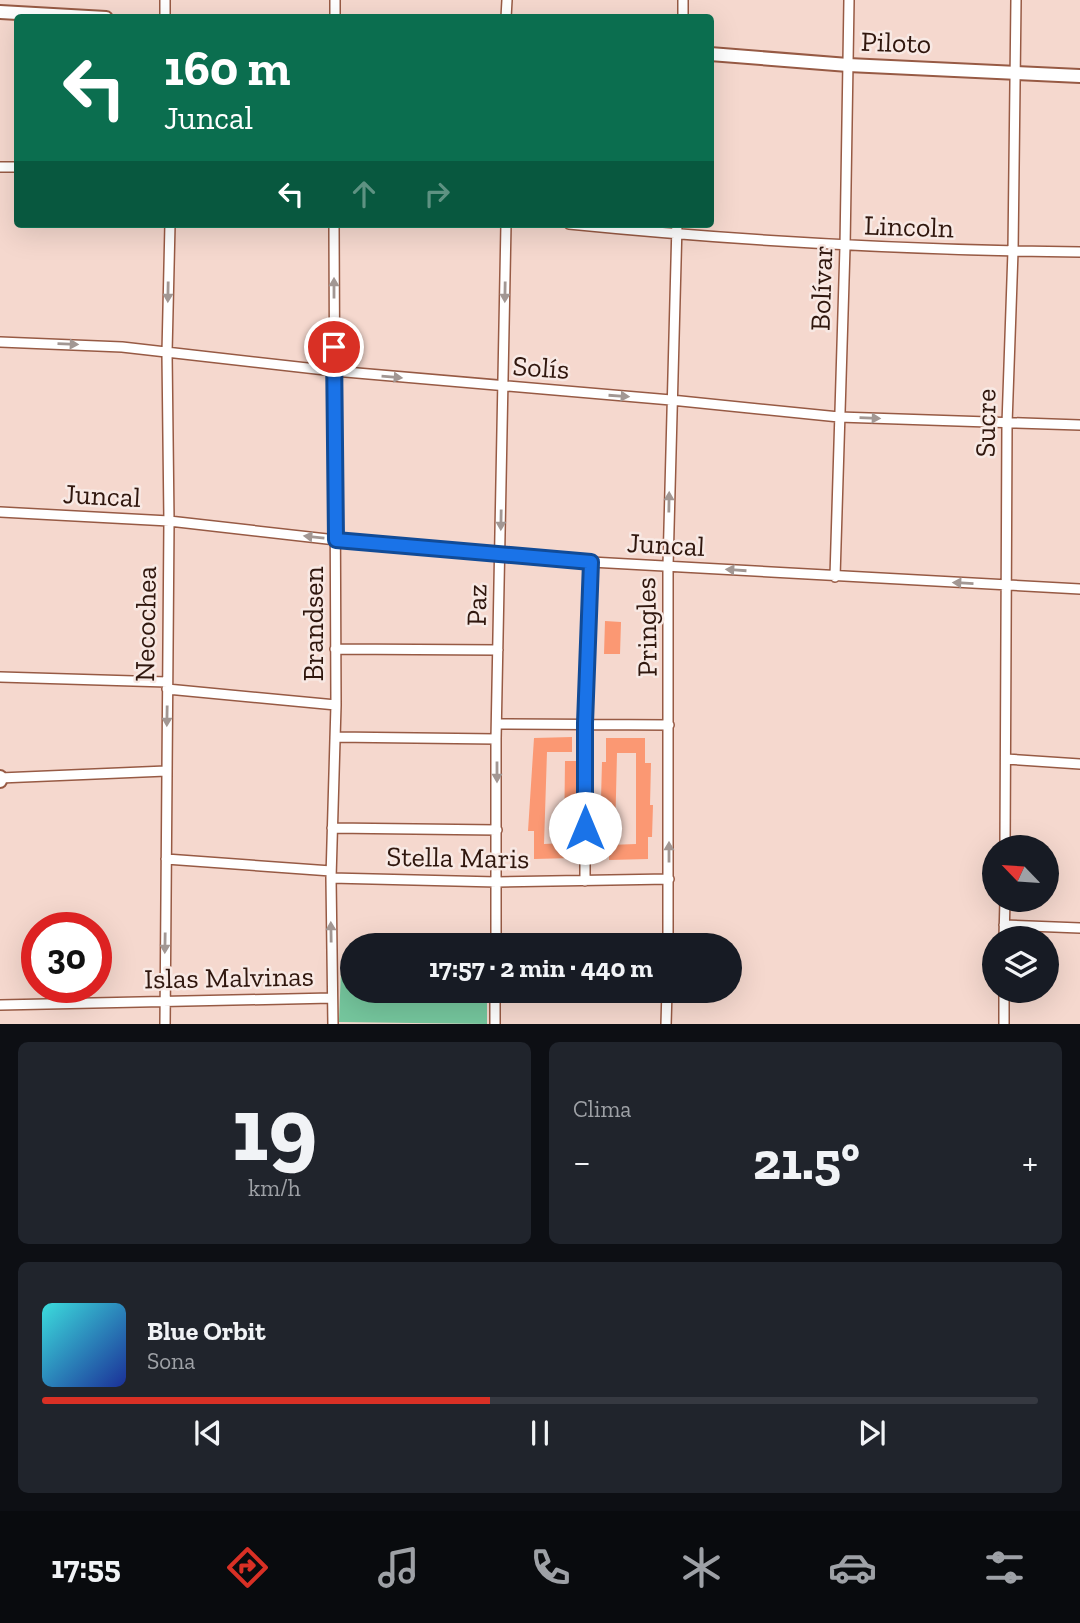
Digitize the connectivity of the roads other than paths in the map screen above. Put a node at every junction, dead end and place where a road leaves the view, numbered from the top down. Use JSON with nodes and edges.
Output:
{"nodes":[{"id":1,"x":849,"y":0,"type":"edge"},
{"id":2,"x":1016,"y":0,"type":"edge"},
{"id":3,"x":0,"y":12,"type":"edge"},
{"id":4,"x":35,"y":14,"type":"edge"},
{"id":5,"x":714,"y":54,"type":"edge"},
{"id":6,"x":848,"y":65,"type":"junction"},
{"id":7,"x":1014,"y":72,"type":"junction"},
{"id":8,"x":1080,"y":76,"type":"edge"},
{"id":9,"x":170,"y":228,"type":"edge"},
{"id":10,"x":334,"y":228,"type":"edge"},
{"id":11,"x":506,"y":228,"type":"edge"},
{"id":12,"x":608,"y":228,"type":"edge"},
{"id":13,"x":677,"y":228,"type":"edge"},
{"id":14,"x":677,"y":235,"type":"junction"},
{"id":15,"x":845,"y":247,"type":"junction"},
{"id":16,"x":1013,"y":251,"type":"junction"},
{"id":17,"x":1080,"y":252,"type":"edge"},
{"id":18,"x":0,"y":342,"type":"edge"},
{"id":19,"x":167,"y":353,"type":"junction"},
{"id":20,"x":334,"y":371,"type":"junction"},
{"id":21,"x":504,"y":387,"type":"junction"},
{"id":22,"x":671,"y":400,"type":"junction"},
{"id":23,"x":839,"y":417,"type":"junction"},
{"id":24,"x":1007,"y":424,"type":"junction"},
{"id":25,"x":1080,"y":425,"type":"edge"},
{"id":26,"x":0,"y":512,"type":"edge"},
{"id":27,"x":169,"y":521,"type":"junction"},
{"id":28,"x":336,"y":540,"type":"junction"},
{"id":29,"x":500,"y":556,"type":"junction"},
{"id":30,"x":591,"y":562,"type":"junction"},
{"id":31,"x":668,"y":566,"type":"junction"},
{"id":32,"x":835,"y":577,"type":"junction"},
{"id":33,"x":1006,"y":585,"type":"junction"},
{"id":34,"x":1080,"y":589,"type":"edge"},
{"id":35,"x":335,"y":649,"type":"junction"},
{"id":36,"x":498,"y":650,"type":"junction"},
{"id":37,"x":0,"y":677,"type":"edge"},
{"id":38,"x":167,"y":685,"type":"junction"},
{"id":39,"x":336,"y":705,"type":"junction"},
{"id":40,"x":585,"y":723,"type":"junction"},
{"id":41,"x":498,"y":724,"type":"junction"},
{"id":42,"x":669,"y":725,"type":"junction"},
{"id":43,"x":335,"y":737,"type":"junction"},
{"id":44,"x":496,"y":739,"type":"junction"},
{"id":45,"x":1006,"y":759,"type":"junction"},
{"id":46,"x":1080,"y":764,"type":"edge"},
{"id":47,"x":166,"y":771,"type":"junction"},
{"id":48,"x":0,"y":778,"type":"edge"},
{"id":49,"x":332,"y":828,"type":"junction"},
{"id":50,"x":497,"y":830,"type":"junction"},
{"id":51,"x":1005,"y":835,"type":"edge"},
{"id":52,"x":166,"y":859,"type":"junction"},
{"id":53,"x":331,"y":874,"type":"junction"},
{"id":54,"x":669,"y":879,"type":"junction"},
{"id":55,"x":585,"y":881,"type":"junction"},
{"id":56,"x":497,"y":882,"type":"junction"},
{"id":57,"x":1005,"y":912,"type":"edge"},
{"id":58,"x":1004,"y":925,"type":"joint"},
{"id":59,"x":1080,"y":928,"type":"edge"},
{"id":60,"x":496,"y":933,"type":"edge"},
{"id":61,"x":668,"y":933,"type":"edge"},
{"id":62,"x":332,"y":998,"type":"junction"},
{"id":63,"x":165,"y":1000,"type":"junction"},
{"id":64,"x":495,"y":1003,"type":"edge"},
{"id":65,"x":667,"y":1003,"type":"edge"},
{"id":66,"x":1004,"y":1003,"type":"edge"},
{"id":67,"x":0,"y":1005,"type":"edge"},
{"id":68,"x":165,"y":1024,"type":"edge"},
{"id":69,"x":333,"y":1024,"type":"edge"},
{"id":70,"x":495,"y":1024,"type":"edge"},
{"id":71,"x":666,"y":1024,"type":"edge"},
{"id":72,"x":1004,"y":1024,"type":"edge"}],
"edges":[{"from":1,"to":6,"type":"street","name":"Bolívar"},
{"from":2,"to":7,"type":"street","name":"Sucre"},
{"from":3,"to":4,"type":"main road"},
{"from":5,"to":6,"type":"main road","name":"Piloto"},
{"from":6,"to":7,"type":"main road","name":"Piloto"},
{"from":6,"to":15,"type":"street","name":"Bolívar"},
{"from":7,"to":8,"type":"main road","name":"Piloto"},
{"from":7,"to":16,"type":"street","name":"Sucre"},
{"from":9,"to":19,"type":"street","name":"Necochea","one_way":true},
{"from":20,"to":10,"type":"street","name":"Brandsen","one_way":true},
{"from":11,"to":21,"type":"street","name":"Paz","one_way":true},
{"from":12,"to":14,"type":"street","name":"Lincoln"},
{"from":13,"to":14,"type":"street","name":"Pringles"},
{"from":14,"to":15,"type":"street","name":"Lincoln"},
{"from":14,"to":22,"type":"street","name":"Pringles"},
{"from":15,"to":16,"type":"street","name":"Lincoln"},
{"from":15,"to":23,"type":"street","name":"Bolívar"},
{"from":16,"to":17,"type":"street","name":"Lincoln"},
{"from":16,"to":24,"type":"street","name":"Sucre"},
{"from":18,"to":19,"type":"street","name":"Solís","one_way":true},
{"from":19,"to":20,"type":"street","name":"Solís"},
{"from":19,"to":27,"type":"street","name":"Necochea"},
{"from":20,"to":21,"type":"street","name":"Solís","one_way":true},
{"from":20,"to":28,"type":"street","name":"Brandsen"},
{"from":21,"to":22,"type":"street","name":"Solís","one_way":true},
{"from":21,"to":29,"type":"street","name":"Paz","one_way":true},
{"from":22,"to":23,"type":"street","name":"Solís"},
{"from":31,"to":22,"type":"street","name":"Pringles","one_way":true},
{"from":23,"to":24,"type":"street","name":"Solís","one_way":true},
{"from":23,"to":32,"type":"street","name":"Bolívar"},
{"from":24,"to":25,"type":"street","name":"Solís"},
{"from":24,"to":33,"type":"street","name":"Sucre"},
{"from":26,"to":27,"type":"street","name":"Juncal"},
{"from":28,"to":27,"type":"street","name":"Juncal","one_way":true},
{"from":27,"to":38,"type":"street","name":"Necochea"},
{"from":28,"to":29,"type":"street","name":"Juncal"},
{"from":28,"to":35,"type":"street","name":"Brandsen"},
{"from":29,"to":30,"type":"street","name":"Juncal"},
{"from":29,"to":36,"type":"street","name":"Paz"},
{"from":30,"to":31,"type":"street","name":"Juncal"},
{"from":30,"to":40,"type":"street"},
{"from":32,"to":31,"type":"street","name":"Juncal","one_way":true},
{"from":31,"to":42,"type":"street","name":"Pringles"},
{"from":33,"to":32,"type":"street","name":"Juncal","one_way":true},
{"from":33,"to":34,"type":"street","name":"Juncal"},
{"from":33,"to":45,"type":"street","name":"Sucre"},
{"from":35,"to":36,"type":"street"},
{"from":35,"to":39,"type":"street","name":"Brandsen"},
{"from":36,"to":41,"type":"street","name":"Paz"},
{"from":37,"to":38,"type":"street"},
{"from":38,"to":39,"type":"street"},
{"from":38,"to":47,"type":"street","name":"Necochea","one_way":true},
{"from":39,"to":43,"type":"street","name":"Brandsen"},
{"from":40,"to":41,"type":"street"},
{"from":40,"to":42,"type":"street"},
{"from":40,"to":55,"type":"street"},
{"from":41,"to":44,"type":"street","name":"Paz"},
{"from":54,"to":42,"type":"street","name":"Pringles","one_way":true},
{"from":43,"to":44,"type":"street"},
{"from":43,"to":49,"type":"street","name":"Brandsen"},
{"from":44,"to":50,"type":"street","name":"Paz","one_way":true},
{"from":45,"to":46,"type":"street"},
{"from":45,"to":51,"type":"street","name":"Sucre"},
{"from":47,"to":48,"type":"street"},
{"from":47,"to":52,"type":"street","name":"Necochea"},
{"from":49,"to":50,"type":"street"},
{"from":49,"to":53,"type":"street","name":"Brandsen"},
{"from":50,"to":56,"type":"street","name":"Paz"},
{"from":52,"to":53,"type":"street","name":"Stella Maris"},
{"from":52,"to":63,"type":"street","name":"Necochea","one_way":true},
{"from":53,"to":56,"type":"street","name":"Stella Maris"},
{"from":62,"to":53,"type":"street","name":"Brandsen","one_way":true},
{"from":54,"to":55,"type":"street","name":"Stella Maris"},
{"from":54,"to":61,"type":"street","name":"Pringles"},
{"from":55,"to":56,"type":"street","name":"Stella Maris"},
{"from":56,"to":60,"type":"street","name":"Paz"},
{"from":57,"to":58,"type":"street"},
{"from":58,"to":59,"type":"street"},
{"from":62,"to":63,"type":"street","name":"Islas Malvinas"},
{"from":62,"to":69,"type":"street","name":"Brandsen"},
{"from":63,"to":67,"type":"street","name":"Islas Malvinas"},
{"from":63,"to":68,"type":"street","name":"Necochea"},
{"from":64,"to":70,"type":"street"},
{"from":65,"to":71,"type":"street"},
{"from":66,"to":72,"type":"street"}]}
